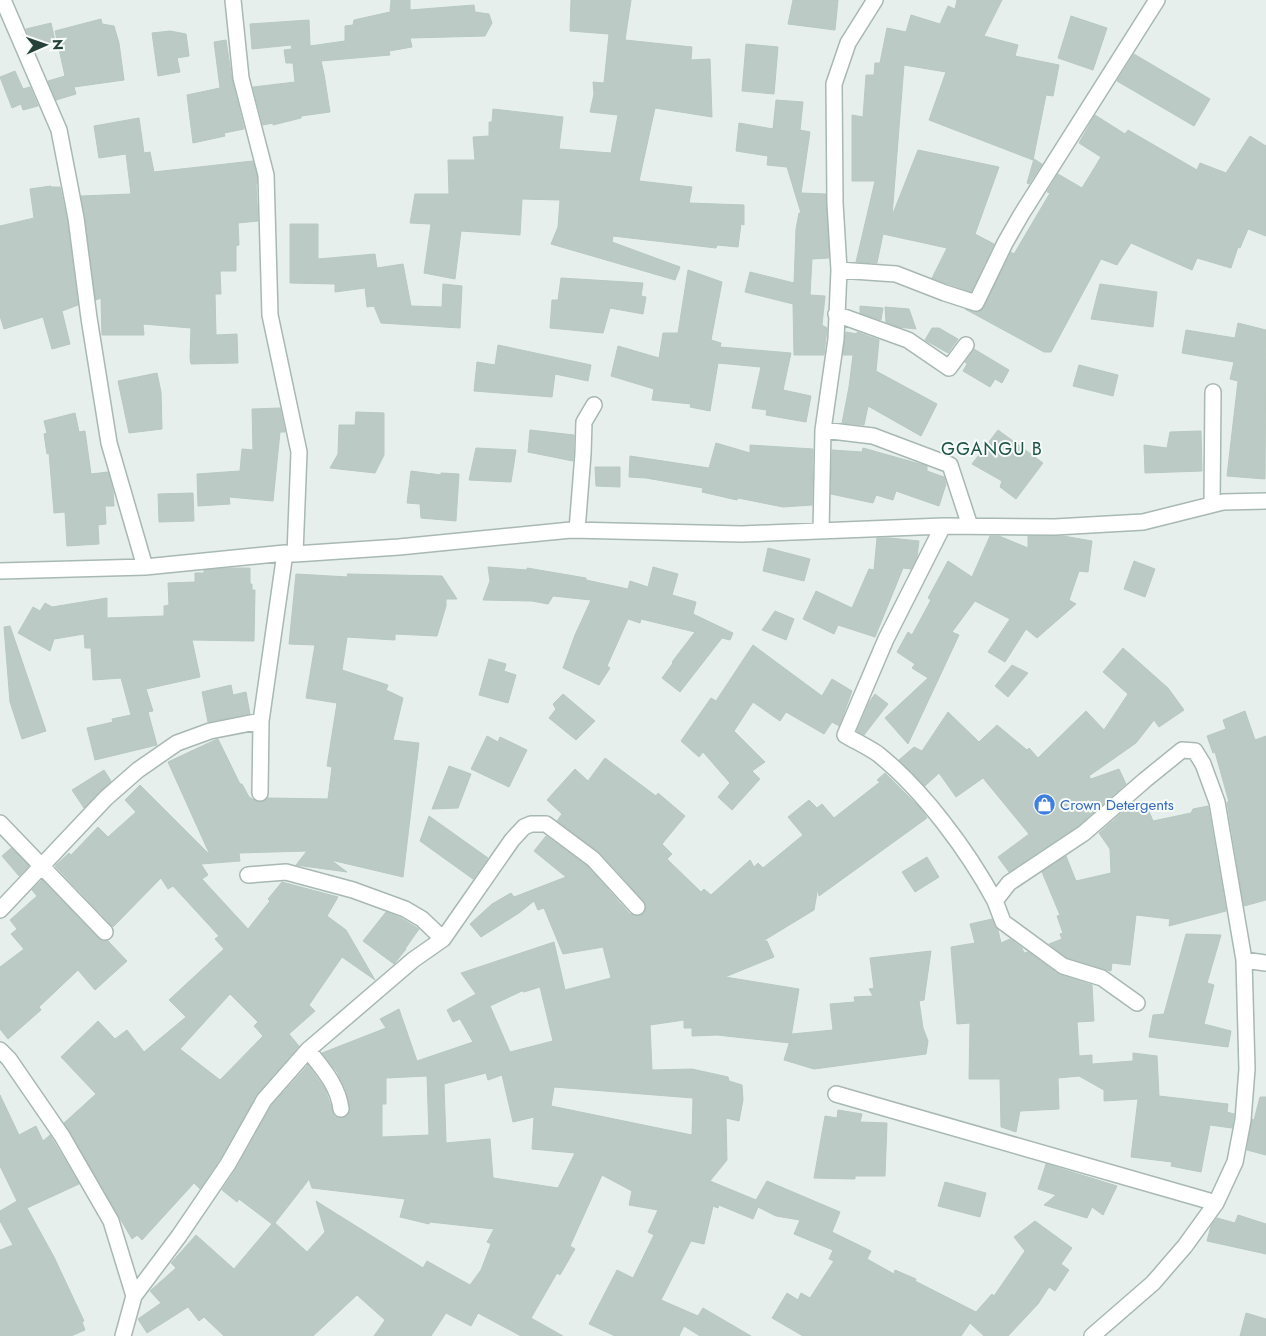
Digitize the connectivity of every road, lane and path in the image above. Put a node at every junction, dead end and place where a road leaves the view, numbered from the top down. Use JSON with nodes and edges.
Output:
{"nodes":[{"id":1,"x":2,"y":0,"type":"edge"},
{"id":2,"x":233,"y":0,"type":"edge"},
{"id":3,"x":875,"y":0,"type":"edge"},
{"id":4,"x":1157,"y":0,"type":"edge"},
{"id":5,"x":839,"y":270,"type":"junction"},
{"id":6,"x":836,"y":314,"type":"junction"},
{"id":7,"x":966,"y":345,"type":"dead end"},
{"id":8,"x":1214,"y":392,"type":"dead end"},
{"id":9,"x":594,"y":405,"type":"dead end"},
{"id":10,"x":823,"y":430,"type":"junction"},
{"id":11,"x":1266,"y":501,"type":"edge"},
{"id":12,"x":1212,"y":504,"type":"junction"},
{"id":13,"x":943,"y":526,"type":"junction"},
{"id":14,"x":970,"y":526,"type":"junction"},
{"id":15,"x":577,"y":530,"type":"junction"},
{"id":16,"x":821,"y":531,"type":"junction"},
{"id":17,"x":290,"y":554,"type":"junction"},
{"id":18,"x":145,"y":567,"type":"junction"},
{"id":19,"x":0,"y":571,"type":"edge"},
{"id":20,"x":261,"y":721,"type":"junction"},
{"id":21,"x":260,"y":793,"type":"dead end"},
{"id":22,"x":0,"y":823,"type":"edge"},
{"id":23,"x":41,"y":866,"type":"junction"},
{"id":24,"x":248,"y":875,"type":"dead end"},
{"id":25,"x":995,"y":901,"type":"junction"},
{"id":26,"x":637,"y":908,"type":"dead end"},
{"id":27,"x":0,"y":910,"type":"edge"},
{"id":28,"x":105,"y":932,"type":"dead end"},
{"id":29,"x":443,"y":939,"type":"junction"},
{"id":30,"x":1244,"y":960,"type":"junction"},
{"id":31,"x":1266,"y":963,"type":"edge"},
{"id":32,"x":1136,"y":1003,"type":"dead end"},
{"id":33,"x":0,"y":1050,"type":"edge"},
{"id":34,"x":308,"y":1050,"type":"junction"},
{"id":35,"x":836,"y":1094,"type":"dead end"},
{"id":36,"x":341,"y":1109,"type":"dead end"},
{"id":37,"x":1216,"y":1203,"type":"junction"},
{"id":38,"x":134,"y":1296,"type":"junction"},
{"id":39,"x":121,"y":1336,"type":"edge"},
{"id":40,"x":1092,"y":1336,"type":"edge"}],
"edges":[{"from":1,"to":18,"type":"street"},
{"from":2,"to":17,"type":"street"},
{"from":3,"to":5,"type":"street"},
{"from":4,"to":5,"type":"street"},
{"from":5,"to":6,"type":"street"},
{"from":6,"to":7,"type":"street"},
{"from":6,"to":10,"type":"street"},
{"from":8,"to":12,"type":"street"},
{"from":9,"to":15,"type":"street"},
{"from":10,"to":14,"type":"street"},
{"from":10,"to":16,"type":"street"},
{"from":11,"to":12,"type":"street"},
{"from":12,"to":14,"type":"street"},
{"from":13,"to":14,"type":"street"},
{"from":13,"to":16,"type":"street"},
{"from":13,"to":25,"type":"street"},
{"from":15,"to":16,"type":"street"},
{"from":15,"to":17,"type":"street"},
{"from":17,"to":18,"type":"street"},
{"from":17,"to":20,"type":"street"},
{"from":18,"to":19,"type":"street"},
{"from":20,"to":21,"type":"street"},
{"from":20,"to":23,"type":"street"},
{"from":22,"to":23,"type":"street"},
{"from":23,"to":27,"type":"street"},
{"from":23,"to":28,"type":"street"},
{"from":24,"to":29,"type":"street"},
{"from":25,"to":30,"type":"street"},
{"from":25,"to":32,"type":"street"},
{"from":26,"to":29,"type":"street"},
{"from":29,"to":34,"type":"street"},
{"from":30,"to":31,"type":"street"},
{"from":30,"to":37,"type":"street"},
{"from":33,"to":38,"type":"street"},
{"from":34,"to":36,"type":"street"},
{"from":34,"to":38,"type":"street"},
{"from":35,"to":37,"type":"street"},
{"from":37,"to":40,"type":"street"},
{"from":38,"to":39,"type":"street"}]}
